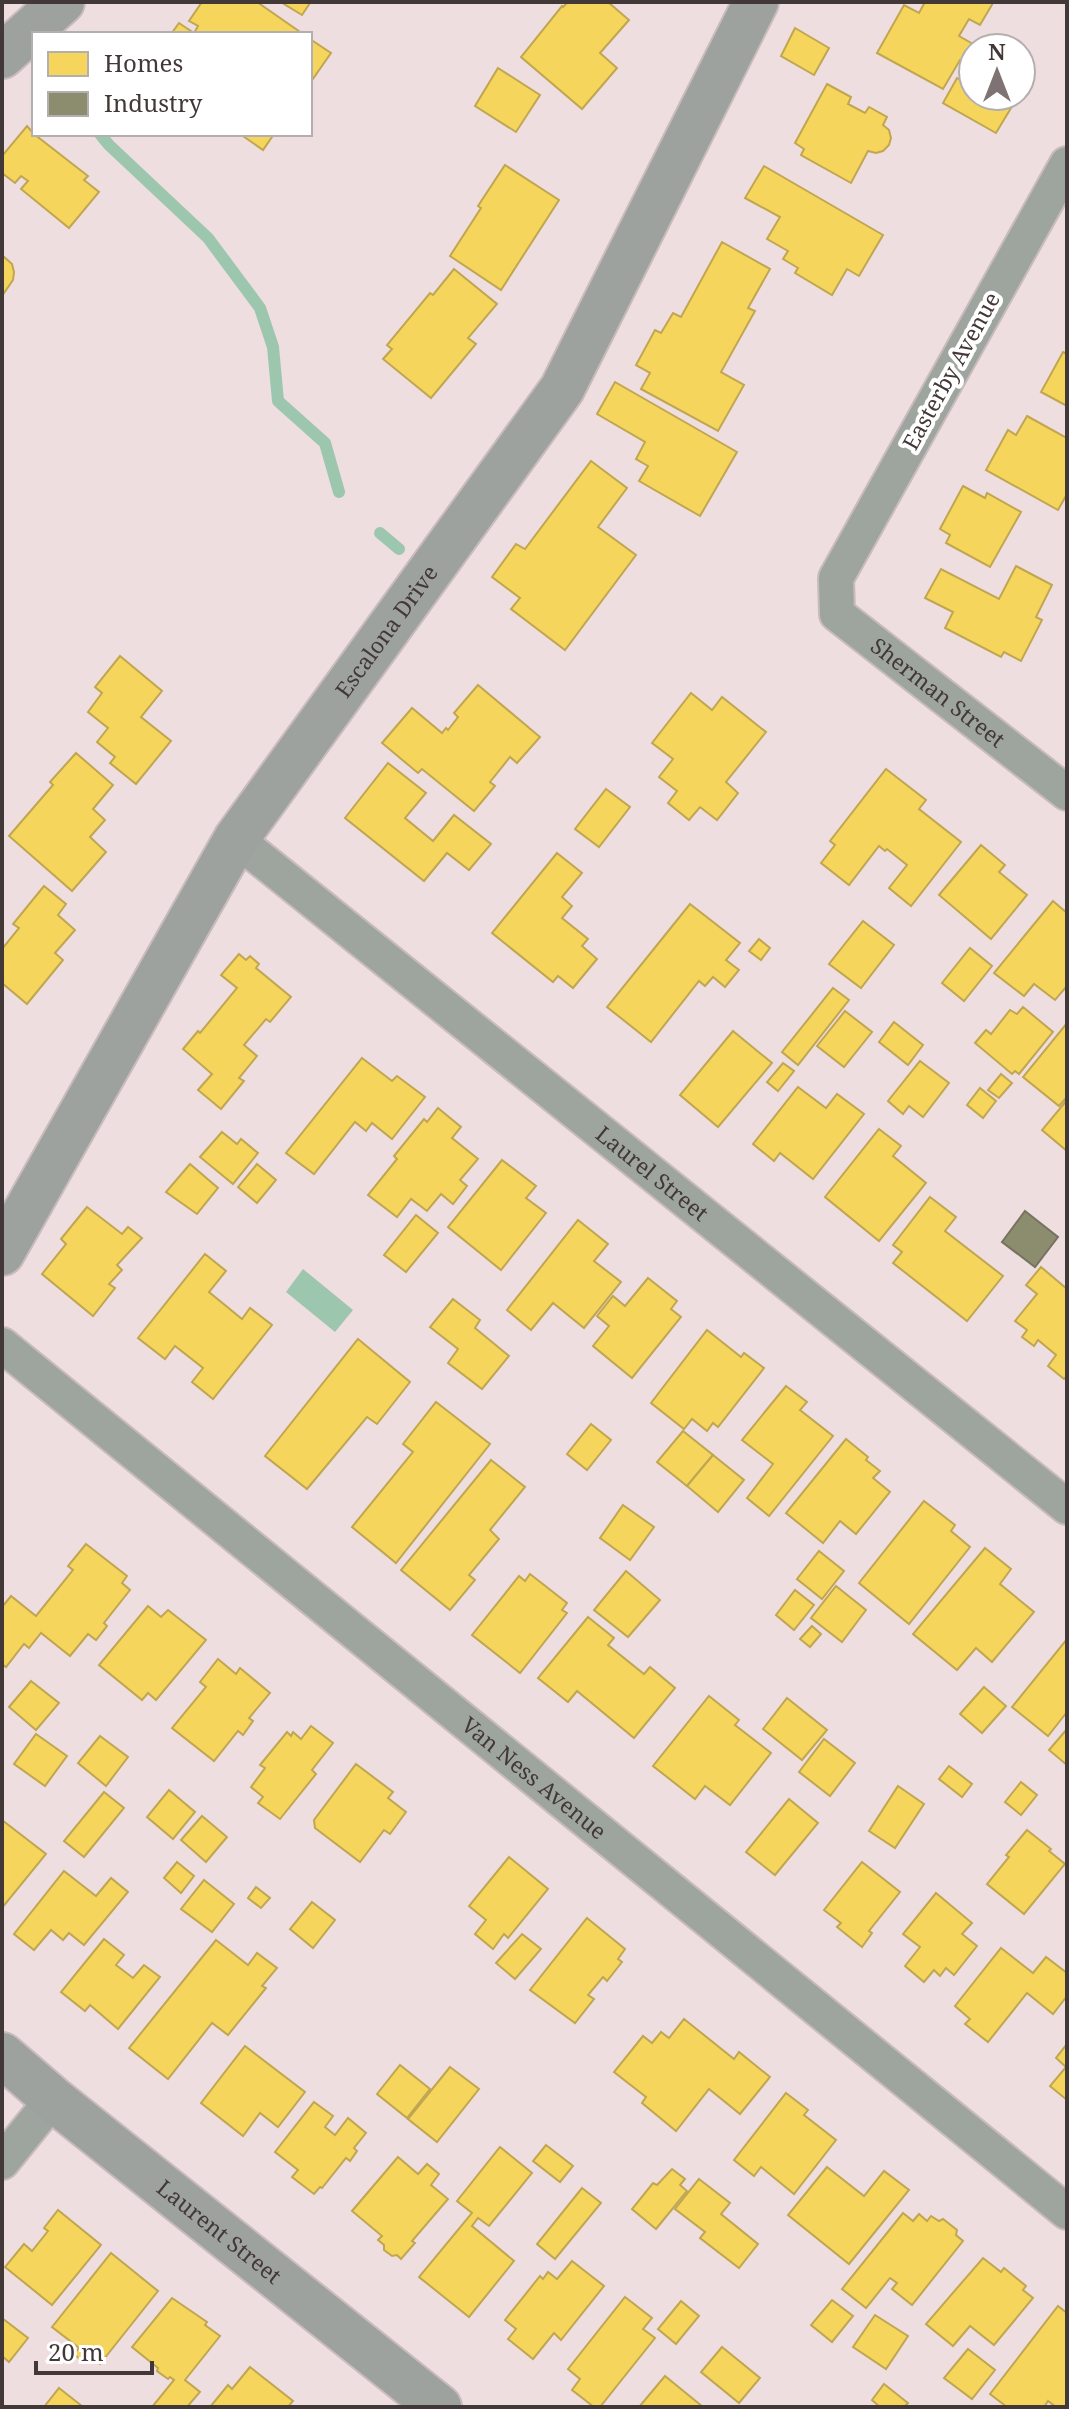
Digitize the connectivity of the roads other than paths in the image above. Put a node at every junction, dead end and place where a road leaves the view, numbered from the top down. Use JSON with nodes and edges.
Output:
{"nodes":[{"id":1,"x":62,"y":2,"type":"edge"},
{"id":2,"x":756,"y":2,"type":"edge"},
{"id":3,"x":2,"y":56,"type":"edge"},
{"id":4,"x":1067,"y":164,"type":"edge"},
{"id":5,"x":836,"y":578,"type":"joint"},
{"id":6,"x":1067,"y":793,"type":"edge"},
{"id":7,"x":236,"y":839,"type":"junction"},
{"id":8,"x":2,"y":1253,"type":"edge"},
{"id":9,"x":2,"y":1345,"type":"edge"},
{"id":10,"x":1067,"y":1507,"type":"edge"},
{"id":11,"x":2,"y":2055,"type":"edge"},
{"id":12,"x":53,"y":2099,"type":"junction"},
{"id":13,"x":2,"y":2162,"type":"edge"},
{"id":14,"x":1067,"y":2212,"type":"edge"},
{"id":15,"x":439,"y":2407,"type":"edge"}],
"edges":[{"from":1,"to":3,"type":"street"},
{"from":2,"to":7,"type":"street","name":"Escalona Drive"},
{"from":4,"to":5,"type":"street","name":"Easterby Avenue"},
{"from":5,"to":6,"type":"street","name":"Sherman Street"},
{"from":7,"to":8,"type":"street","name":"Escalona Drive"},
{"from":7,"to":10,"type":"street","name":"Laurel Street"},
{"from":9,"to":14,"type":"street","name":"Van Ness Avenue"},
{"from":11,"to":12,"type":"street","name":"Laurent Street"},
{"from":12,"to":13,"type":"street"},
{"from":12,"to":15,"type":"street","name":"Laurent Street"}]}
